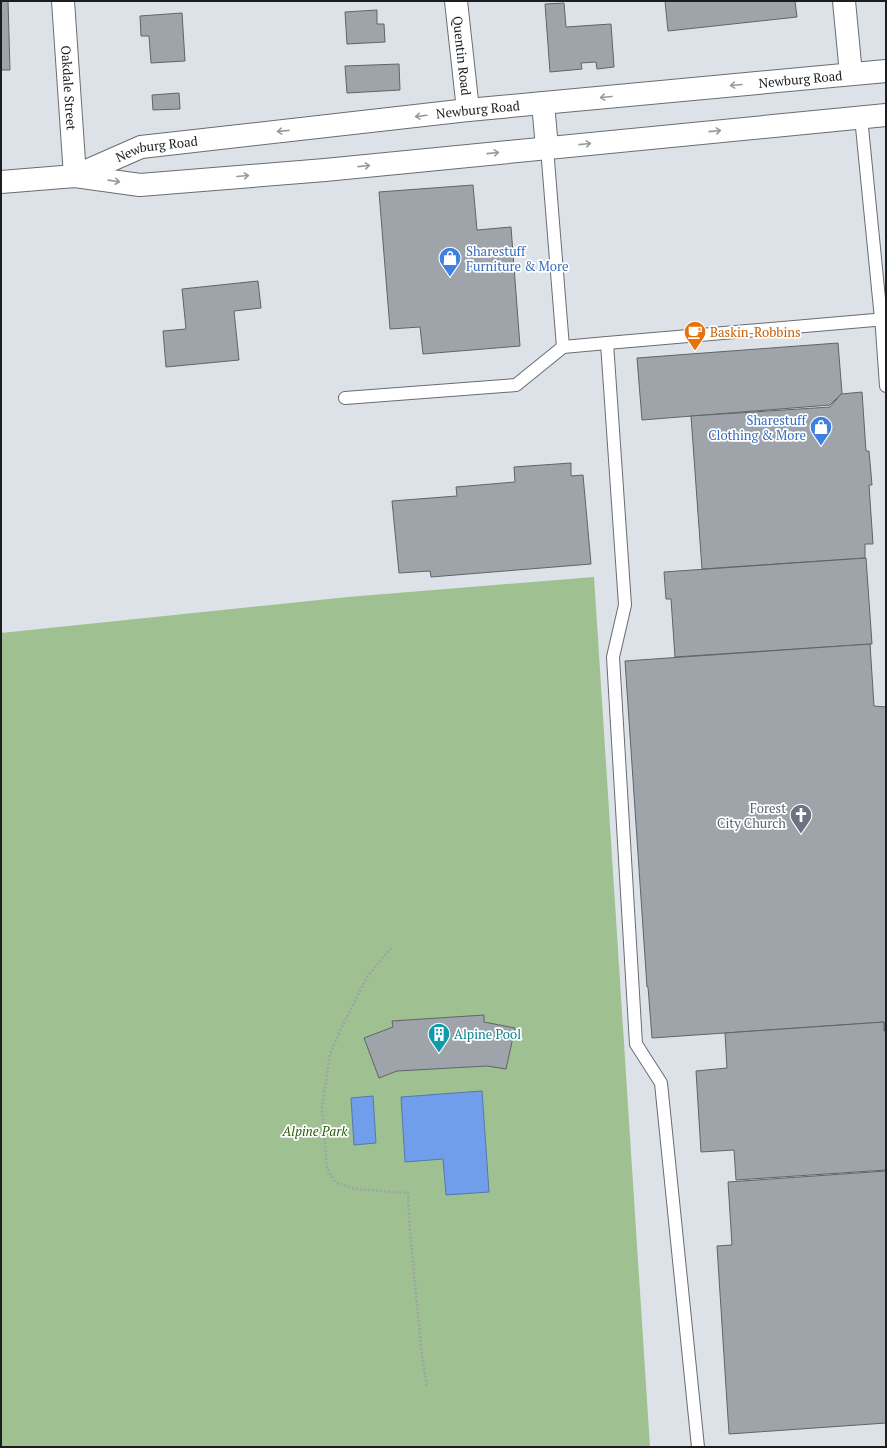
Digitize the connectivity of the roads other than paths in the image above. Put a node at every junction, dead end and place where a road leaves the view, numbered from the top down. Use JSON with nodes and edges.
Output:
{"nodes":[{"id":1,"x":63,"y":1,"type":"edge"},
{"id":2,"x":456,"y":1,"type":"edge"},
{"id":3,"x":844,"y":1,"type":"edge"},
{"id":4,"x":886,"y":71,"type":"edge"},
{"id":5,"x":851,"y":74,"type":"junction"},
{"id":6,"x":543,"y":103,"type":"junction"},
{"id":7,"x":468,"y":110,"type":"junction"},
{"id":8,"x":886,"y":115,"type":"edge"},
{"id":9,"x":861,"y":117,"type":"junction"},
{"id":10,"x":546,"y":148,"type":"junction"},
{"id":11,"x":75,"y":176,"type":"junction"},
{"id":12,"x":1,"y":182,"type":"edge"},
{"id":13,"x":883,"y":319,"type":"edge"},
{"id":14,"x":607,"y":343,"type":"junction"},
{"id":15,"x":563,"y":347,"type":"junction"},
{"id":16,"x":886,"y":386,"type":"edge"},
{"id":17,"x":345,"y":398,"type":"dead end"},
{"id":18,"x":698,"y":1447,"type":"edge"}],
"edges":[{"from":1,"to":11,"type":"main road","name":"Oakdale Street"},
{"from":2,"to":7,"type":"main road","name":"Quentin Road"},
{"from":3,"to":5,"type":"main road"},
{"from":4,"to":5,"type":"main road","name":"Newburg Road"},
{"from":5,"to":6,"type":"main road","name":"Newburg Road","one_way":true},
{"from":6,"to":7,"type":"main road","name":"Newburg Road"},
{"from":6,"to":10,"type":"main road"},
{"from":7,"to":11,"type":"main road","name":"Newburg Road","one_way":true},
{"from":8,"to":9,"type":"main road","name":"Newburg Road"},
{"from":10,"to":9,"type":"main road","name":"Newburg Road","one_way":true},
{"from":9,"to":13,"type":"lane"},
{"from":11,"to":10,"type":"main road","name":"Newburg Road","one_way":true},
{"from":10,"to":15,"type":"lane"},
{"from":11,"to":12,"type":"main road","name":"Newburg Road"},
{"from":13,"to":14,"type":"lane"},
{"from":13,"to":16,"type":"lane"},
{"from":14,"to":15,"type":"lane"},
{"from":14,"to":18,"type":"lane"},
{"from":15,"to":17,"type":"lane"}]}
